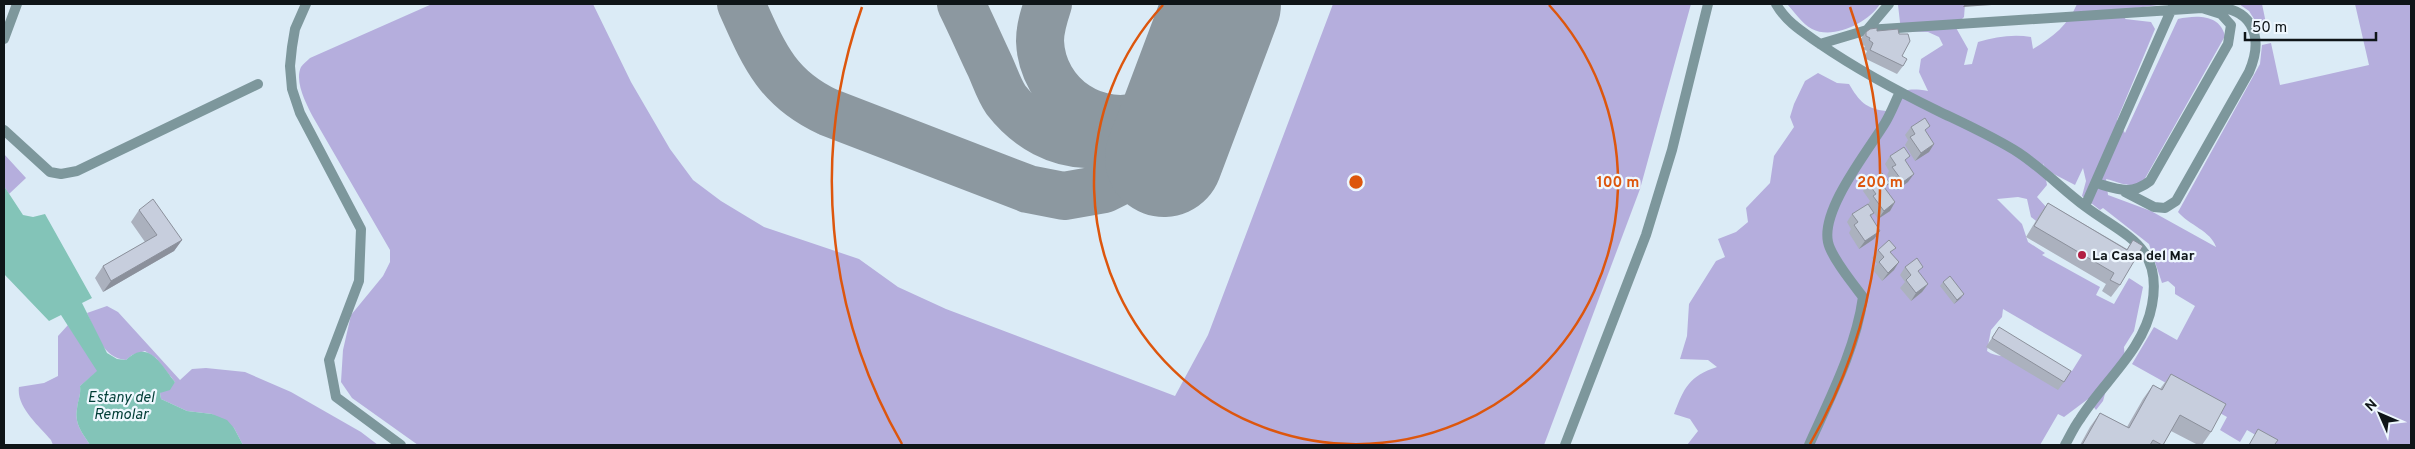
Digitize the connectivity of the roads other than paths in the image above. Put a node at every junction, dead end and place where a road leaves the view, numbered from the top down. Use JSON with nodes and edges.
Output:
{"nodes":[{"id":1,"x":16,"y":4,"type":"edge"},
{"id":2,"x":306,"y":4,"type":"edge"},
{"id":3,"x":1708,"y":4,"type":"edge"},
{"id":4,"x":1776,"y":4,"type":"edge"},
{"id":5,"x":1889,"y":4,"type":"edge"},
{"id":6,"x":2172,"y":7,"type":"edge"},
{"id":7,"x":2202,"y":8,"type":"junction"},
{"id":8,"x":1867,"y":30,"type":"junction"},
{"id":9,"x":4,"y":39,"type":"edge"},
{"id":10,"x":1820,"y":44,"type":"junction"},
{"id":11,"x":258,"y":84,"type":"dead end"},
{"id":12,"x":1900,"y":92,"type":"junction"},
{"id":13,"x":4,"y":130,"type":"edge"},
{"id":14,"x":2096,"y":183,"type":"junction"},
{"id":15,"x":2122,"y":190,"type":"junction"},
{"id":16,"x":2085,"y":206,"type":"junction"},
{"id":17,"x":401,"y":445,"type":"edge"},
{"id":18,"x":1566,"y":445,"type":"edge"},
{"id":19,"x":1809,"y":445,"type":"edge"},
{"id":20,"x":2065,"y":445,"type":"edge"}],
"edges":[{"from":1,"to":9,"type":"lane"},
{"from":2,"to":17,"type":"lane"},
{"from":3,"to":18,"type":"lane"},
{"from":4,"to":10,"type":"lane"},
{"from":5,"to":8,"type":"lane"},
{"from":6,"to":7,"type":"lane"},
{"from":6,"to":8,"type":"lane"},
{"from":6,"to":14,"type":"lane"},
{"from":7,"to":15,"type":"lane"},
{"from":7,"to":15,"type":"lane"},
{"from":8,"to":10,"type":"lane"},
{"from":10,"to":12,"type":"lane"},
{"from":11,"to":13,"type":"lane"},
{"from":12,"to":16,"type":"lane"},
{"from":12,"to":19,"type":"lane"},
{"from":14,"to":15,"type":"lane"},
{"from":14,"to":16,"type":"lane"},
{"from":16,"to":20,"type":"lane"}]}
